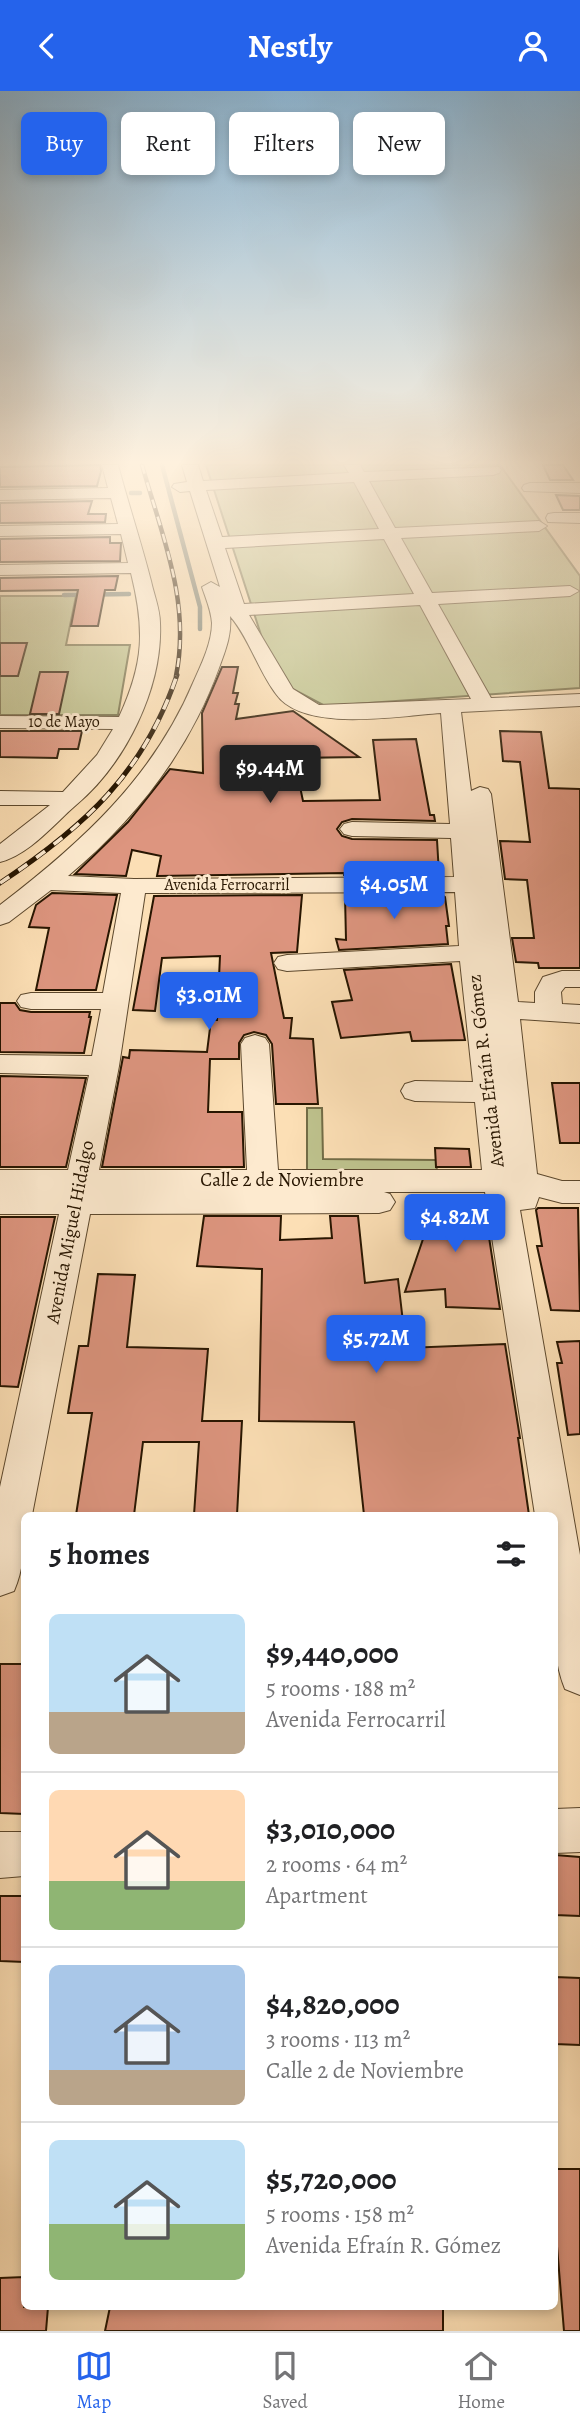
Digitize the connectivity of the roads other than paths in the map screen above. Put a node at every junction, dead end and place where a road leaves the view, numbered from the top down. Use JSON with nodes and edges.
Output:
{"nodes":[{"id":1,"x":140,"y":570,"type":"edge"},
{"id":2,"x":214,"y":570,"type":"edge"},
{"id":3,"x":219,"y":570,"type":"edge"},
{"id":4,"x":410,"y":570,"type":"edge"},
{"id":5,"x":570,"y":591,"type":"dead end"},
{"id":6,"x":426,"y":598,"type":"junction"},
{"id":7,"x":227,"y":610,"type":"junction"},
{"id":8,"x":259,"y":648,"type":"junction"},
{"id":9,"x":215,"y":651,"type":"junction"},
{"id":10,"x":580,"y":700,"type":"edge"},
{"id":11,"x":467,"y":707,"type":"junction"},
{"id":12,"x":0,"y":722,"type":"edge"},
{"id":13,"x":129,"y":723,"type":"junction"},
{"id":14,"x":0,"y":798,"type":"edge"},
{"id":15,"x":71,"y":799,"type":"junction"},
{"id":16,"x":352,"y":829,"type":"dead end"},
{"id":17,"x":463,"y":831,"type":"junction"},
{"id":18,"x":0,"y":855,"type":"edge"},
{"id":19,"x":46,"y":883,"type":"junction"},
{"id":20,"x":465,"y":883,"type":"junction"},
{"id":21,"x":493,"y":885,"type":"junction"},
{"id":22,"x":134,"y":886,"type":"junction"},
{"id":23,"x":0,"y":917,"type":"edge"},
{"id":24,"x":472,"y":953,"type":"junction"},
{"id":25,"x":287,"y":963,"type":"dead end"},
{"id":26,"x":580,"y":979,"type":"edge"},
{"id":27,"x":31,"y":1001,"type":"dead end"},
{"id":28,"x":115,"y":1001,"type":"junction"},
{"id":29,"x":491,"y":1010,"type":"junction"},
{"id":30,"x":549,"y":1012,"type":"junction"},
{"id":31,"x":580,"y":1014,"type":"edge"},
{"id":32,"x":255,"y":1044,"type":"dead end"},
{"id":33,"x":0,"y":1064,"type":"edge"},
{"id":34,"x":105,"y":1066,"type":"junction"},
{"id":35,"x":415,"y":1091,"type":"dead end"},
{"id":36,"x":488,"y":1092,"type":"junction"},
{"id":37,"x":263,"y":1180,"type":"junction"},
{"id":38,"x":0,"y":1181,"type":"edge"},
{"id":39,"x":78,"y":1191,"type":"junction"},
{"id":40,"x":512,"y":1191,"type":"junction"},
{"id":41,"x":571,"y":1192,"type":"edge"},
{"id":42,"x":0,"y":1203,"type":"edge"},
{"id":43,"x":553,"y":1512,"type":"edge"},
{"id":44,"x":558,"y":1542,"type":"edge"},
{"id":45,"x":0,"y":1577,"type":"edge"},
{"id":46,"x":580,"y":1675,"type":"edge"},
{"id":47,"x":580,"y":1830,"type":"edge"},
{"id":48,"x":558,"y":1831,"type":"edge"},
{"id":49,"x":21,"y":1854,"type":"edge"},
{"id":50,"x":0,"y":1855,"type":"edge"}],
"edges":[{"from":1,"to":13,"type":"street"},
{"from":2,"to":7,"type":"street"},
{"from":3,"to":7,"type":"street"},
{"from":4,"to":6,"type":"street"},
{"from":5,"to":6,"type":"street"},
{"from":6,"to":7,"type":"street"},
{"from":6,"to":11,"type":"street"},
{"from":7,"to":8,"type":"street"},
{"from":7,"to":9,"type":"street"},
{"from":8,"to":9,"type":"street"},
{"from":8,"to":11,"type":"street"},
{"from":9,"to":19,"type":"street"},
{"from":10,"to":11,"type":"street"},
{"from":11,"to":17,"type":"street","name":"Avenida Efraín R. Gómez"},
{"from":11,"to":21,"type":"street","name":"Avenida Efraín R. Gómez"},
{"from":12,"to":13,"type":"street","name":"10 de Mayo"},
{"from":13,"to":15,"type":"street"},
{"from":14,"to":15,"type":"street"},
{"from":15,"to":18,"type":"street"},
{"from":16,"to":17,"type":"street"},
{"from":17,"to":20,"type":"street","name":"Avenida Efraín R. Gómez"},
{"from":19,"to":22,"type":"street","name":"Avenida Ferrocarril"},
{"from":19,"to":23,"type":"street"},
{"from":20,"to":21,"type":"street","name":"Avenida Ferrocarril"},
{"from":20,"to":22,"type":"street","name":"Avenida Ferrocarril"},
{"from":20,"to":24,"type":"street","name":"Avenida Efraín R. Gómez"},
{"from":21,"to":29,"type":"street","name":"Avenida Efraín R. Gómez"},
{"from":22,"to":28,"type":"street","name":"Avenida Miguel Hidalgo"},
{"from":24,"to":25,"type":"street"},
{"from":24,"to":29,"type":"street","name":"Avenida Efraín R. Gómez"},
{"from":26,"to":30,"type":"street"},
{"from":27,"to":28,"type":"street"},
{"from":28,"to":34,"type":"street","name":"Avenida Miguel Hidalgo"},
{"from":29,"to":30,"type":"street"},
{"from":29,"to":36,"type":"street","name":"Avenida Efraín R. Gómez"},
{"from":29,"to":40,"type":"street","name":"Avenida Efraín R. Gómez"},
{"from":30,"to":31,"type":"street"},
{"from":32,"to":37,"type":"street"},
{"from":33,"to":34,"type":"street"},
{"from":34,"to":39,"type":"street","name":"Avenida Miguel Hidalgo"},
{"from":35,"to":36,"type":"street"},
{"from":36,"to":40,"type":"street","name":"Avenida Efraín R. Gómez"},
{"from":37,"to":39,"type":"street","name":"Calle 2 de Noviembre"},
{"from":37,"to":40,"type":"street","name":"Calle 2 de Noviembre"},
{"from":38,"to":39,"type":"street","name":"Calle 2 de Noviembre"},
{"from":39,"to":40,"type":"street","name":"Calle 2 de Noviembre"},
{"from":39,"to":42,"type":"street","name":"Calle 2 de Noviembre"},
{"from":39,"to":45,"type":"street","name":"Avenida Miguel Hidalgo"},
{"from":40,"to":41,"type":"street","name":"Calle 2 de Noviembre"},
{"from":40,"to":43,"type":"street","name":"Avenida Efraín R. Gómez"},
{"from":44,"to":46,"type":"street","name":"Avenida Efraín R. Gómez"},
{"from":47,"to":48,"type":"street"},
{"from":49,"to":50,"type":"street"}]}
